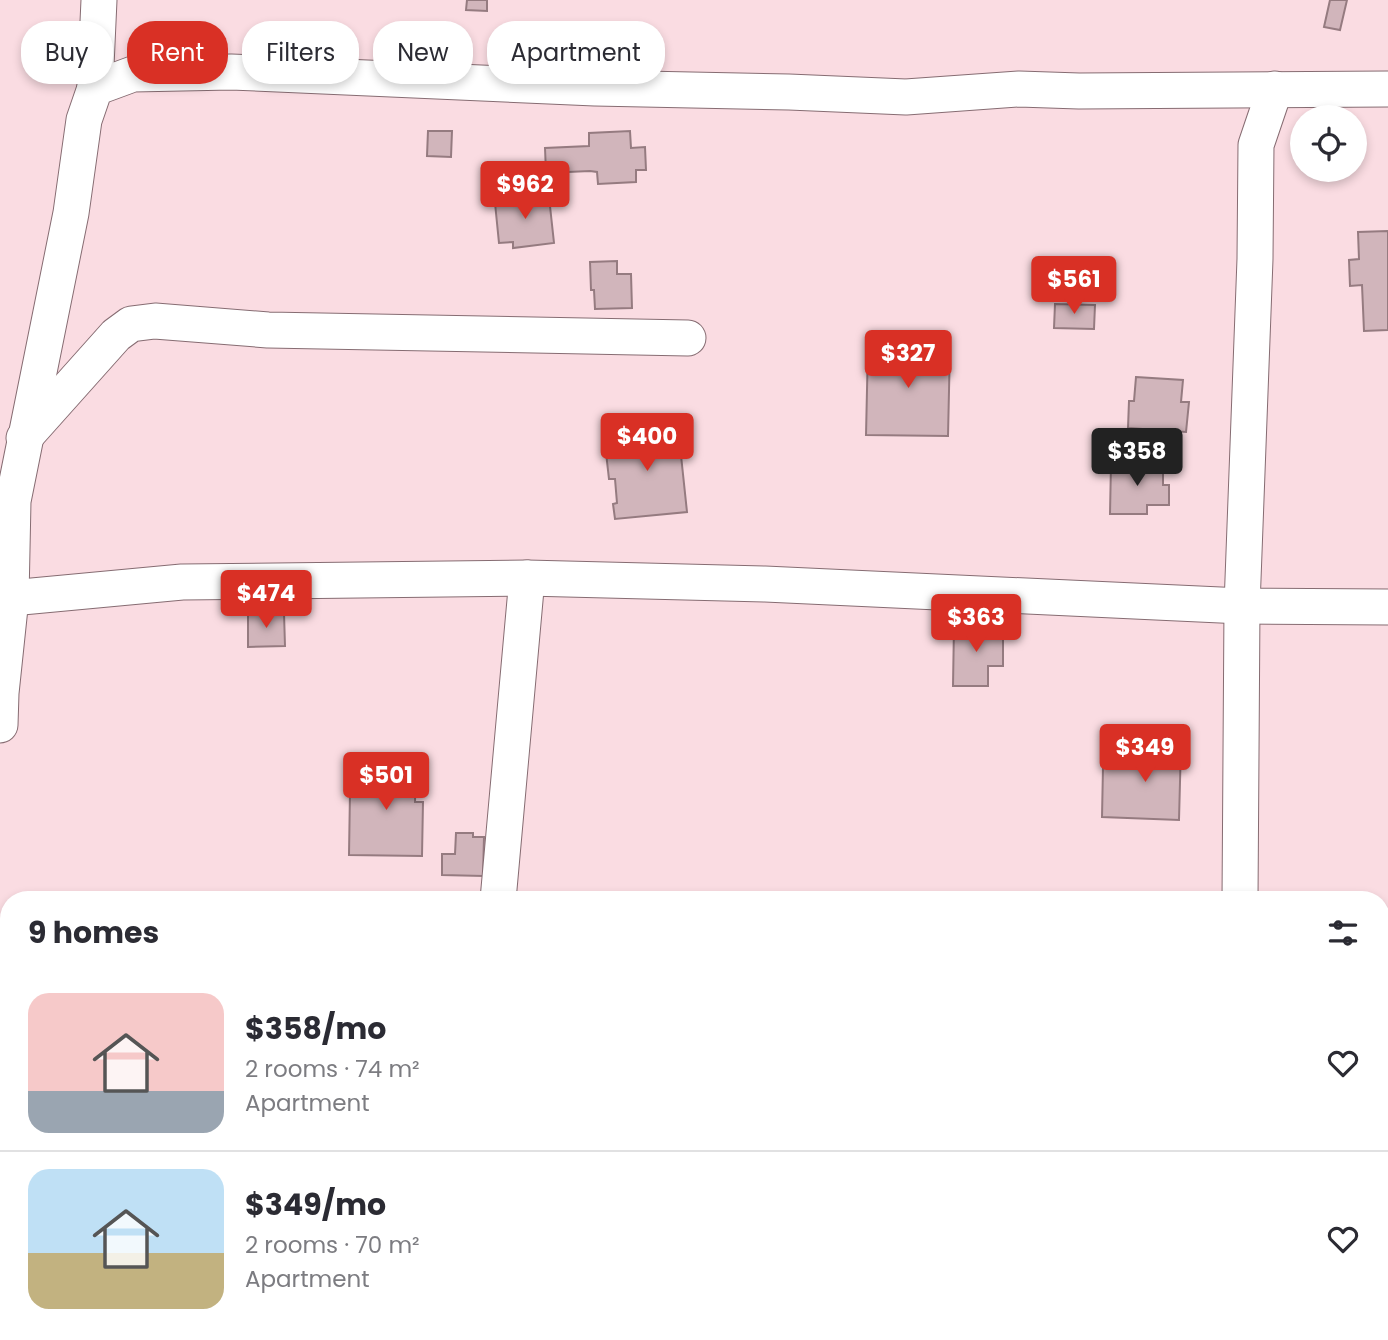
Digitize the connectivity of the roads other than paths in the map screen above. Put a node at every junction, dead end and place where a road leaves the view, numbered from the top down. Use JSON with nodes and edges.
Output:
{"nodes":[{"id":1,"x":99,"y":0,"type":"edge"},
{"id":2,"x":95,"y":88,"type":"junction"},
{"id":3,"x":1275,"y":89,"type":"junction"},
{"id":4,"x":1388,"y":89,"type":"edge"},
{"id":5,"x":688,"y":338,"type":"dead end"},
{"id":6,"x":24,"y":438,"type":"junction"},
{"id":7,"x":527,"y":578,"type":"junction"},
{"id":8,"x":11,"y":598,"type":"junction"},
{"id":9,"x":1242,"y":606,"type":"junction"},
{"id":10,"x":1388,"y":607,"type":"edge"},
{"id":11,"x":0,"y":693,"type":"edge"},
{"id":12,"x":0,"y":725,"type":"edge"},
{"id":13,"x":499,"y":891,"type":"edge"},
{"id":14,"x":1240,"y":891,"type":"edge"}],
"edges":[{"from":1,"to":2,"type":"street"},
{"from":2,"to":3,"type":"street"},
{"from":2,"to":6,"type":"street"},
{"from":3,"to":4,"type":"street"},
{"from":3,"to":9,"type":"street"},
{"from":5,"to":6,"type":"street"},
{"from":6,"to":8,"type":"street"},
{"from":7,"to":8,"type":"street"},
{"from":7,"to":9,"type":"street"},
{"from":7,"to":13,"type":"street"},
{"from":8,"to":11,"type":"street"},
{"from":9,"to":10,"type":"street"},
{"from":9,"to":14,"type":"street"},
{"from":11,"to":12,"type":"street"}]}
